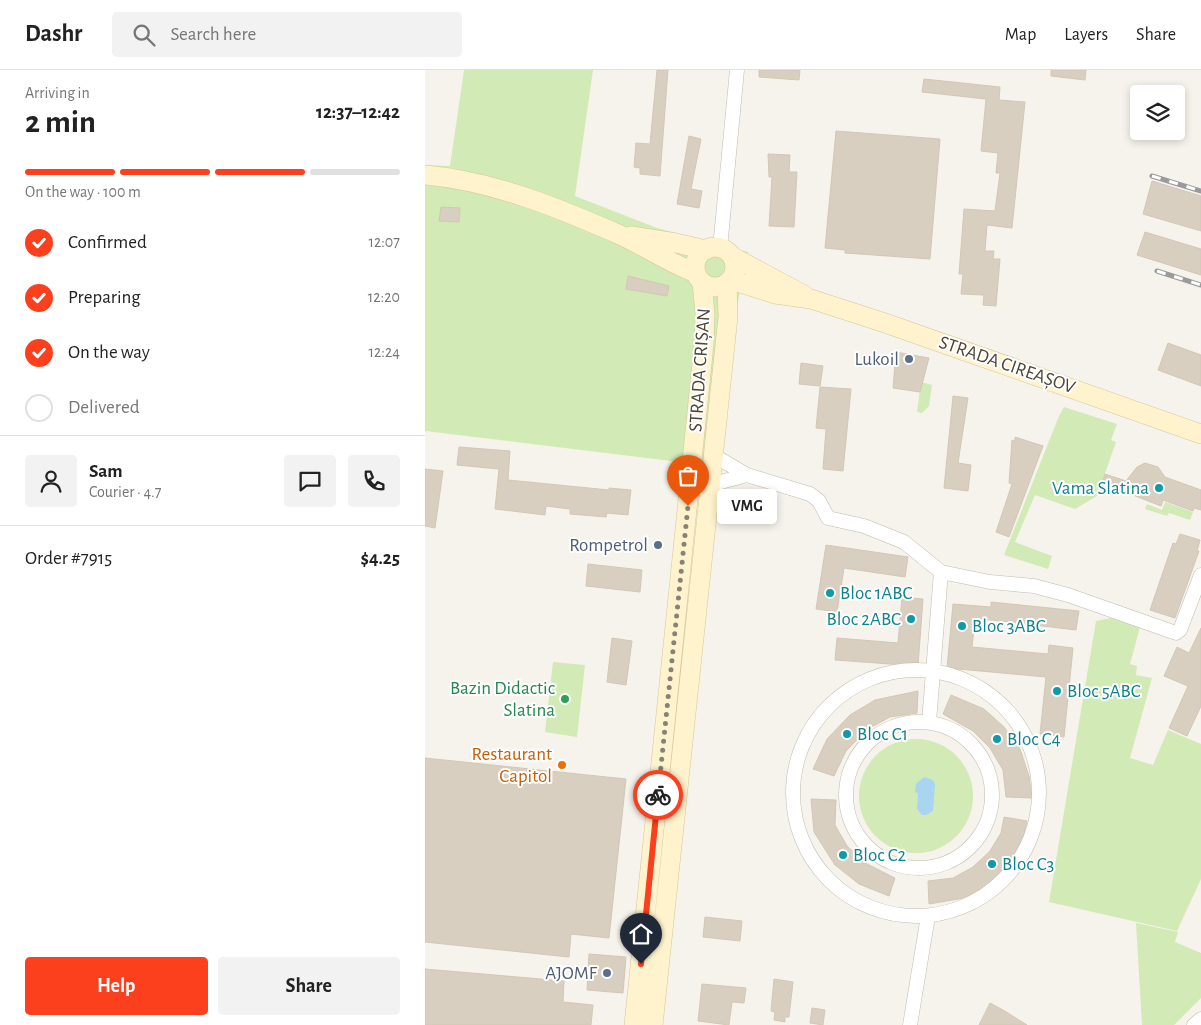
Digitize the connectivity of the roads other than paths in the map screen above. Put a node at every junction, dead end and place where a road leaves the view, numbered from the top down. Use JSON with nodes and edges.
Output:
{"nodes":[{"id":1,"x":737,"y":70,"type":"edge"},
{"id":2,"x":425,"y":175,"type":"edge"},
{"id":3,"x":619,"y":235,"type":"junction"},
{"id":4,"x":719,"y":251,"type":"junction"},
{"id":5,"x":699,"y":278,"type":"junction"},
{"id":6,"x":729,"y":282,"type":"junction"},
{"id":7,"x":811,"y":299,"type":"junction"},
{"id":8,"x":1201,"y":434,"type":"edge"},
{"id":9,"x":713,"y":455,"type":"junction"},
{"id":10,"x":747,"y":475,"type":"junction"},
{"id":11,"x":709,"y":486,"type":"junction"},
{"id":12,"x":690,"y":488,"type":"junction"},
{"id":13,"x":941,"y":572,"type":"junction"},
{"id":14,"x":1201,"y":575,"type":"edge"},
{"id":15,"x":933,"y":671,"type":"junction"},
{"id":16,"x":929,"y":722,"type":"junction"},
{"id":17,"x":927,"y":916,"type":"junction"},
{"id":18,"x":1201,"y":1019,"type":"edge"},
{"id":19,"x":634,"y":1025,"type":"edge"},
{"id":20,"x":653,"y":1025,"type":"edge"},
{"id":21,"x":910,"y":1025,"type":"edge"},
{"id":22,"x":1194,"y":1025,"type":"edge"}],
"edges":[{"from":1,"to":4,"type":"street"},
{"from":2,"to":3,"type":"main road","name":"STRADA CIREAȘOV"},
{"from":3,"to":4,"type":"main road","name":"STRADA CIREAȘOV"},
{"from":3,"to":5,"type":"main road","name":"STRADA CIREAȘOV"},
{"from":4,"to":5,"type":"main road"},
{"from":4,"to":6,"type":"main road"},
{"from":4,"to":7,"type":"main road","name":"STRADA CIREAȘOV"},
{"from":5,"to":6,"type":"main road"},
{"from":5,"to":12,"type":"main road","name":"STRADA CRIȘAN"},
{"from":6,"to":7,"type":"main road","name":"STRADA CIREAȘOV"},
{"from":6,"to":9,"type":"main road","name":"STRADA CRIȘAN"},
{"from":7,"to":8,"type":"main road","name":"STRADA CIREAȘOV"},
{"from":9,"to":10,"type":"street"},
{"from":9,"to":11,"type":"main road","name":"STRADA CRIȘAN"},
{"from":10,"to":11,"type":"street"},
{"from":10,"to":13,"type":"street"},
{"from":11,"to":12,"type":"street"},
{"from":11,"to":20,"type":"main road","name":"STRADA CRIȘAN"},
{"from":12,"to":19,"type":"main road","name":"STRADA CRIȘAN"},
{"from":13,"to":14,"type":"street"},
{"from":13,"to":15,"type":"street"},
{"from":15,"to":16,"type":"street"},
{"from":15,"to":17,"type":"street"},
{"from":15,"to":17,"type":"street"},
{"from":16,"to":16,"type":"street"},
{"from":17,"to":21,"type":"street"},
{"from":18,"to":22,"type":"street"}]}
